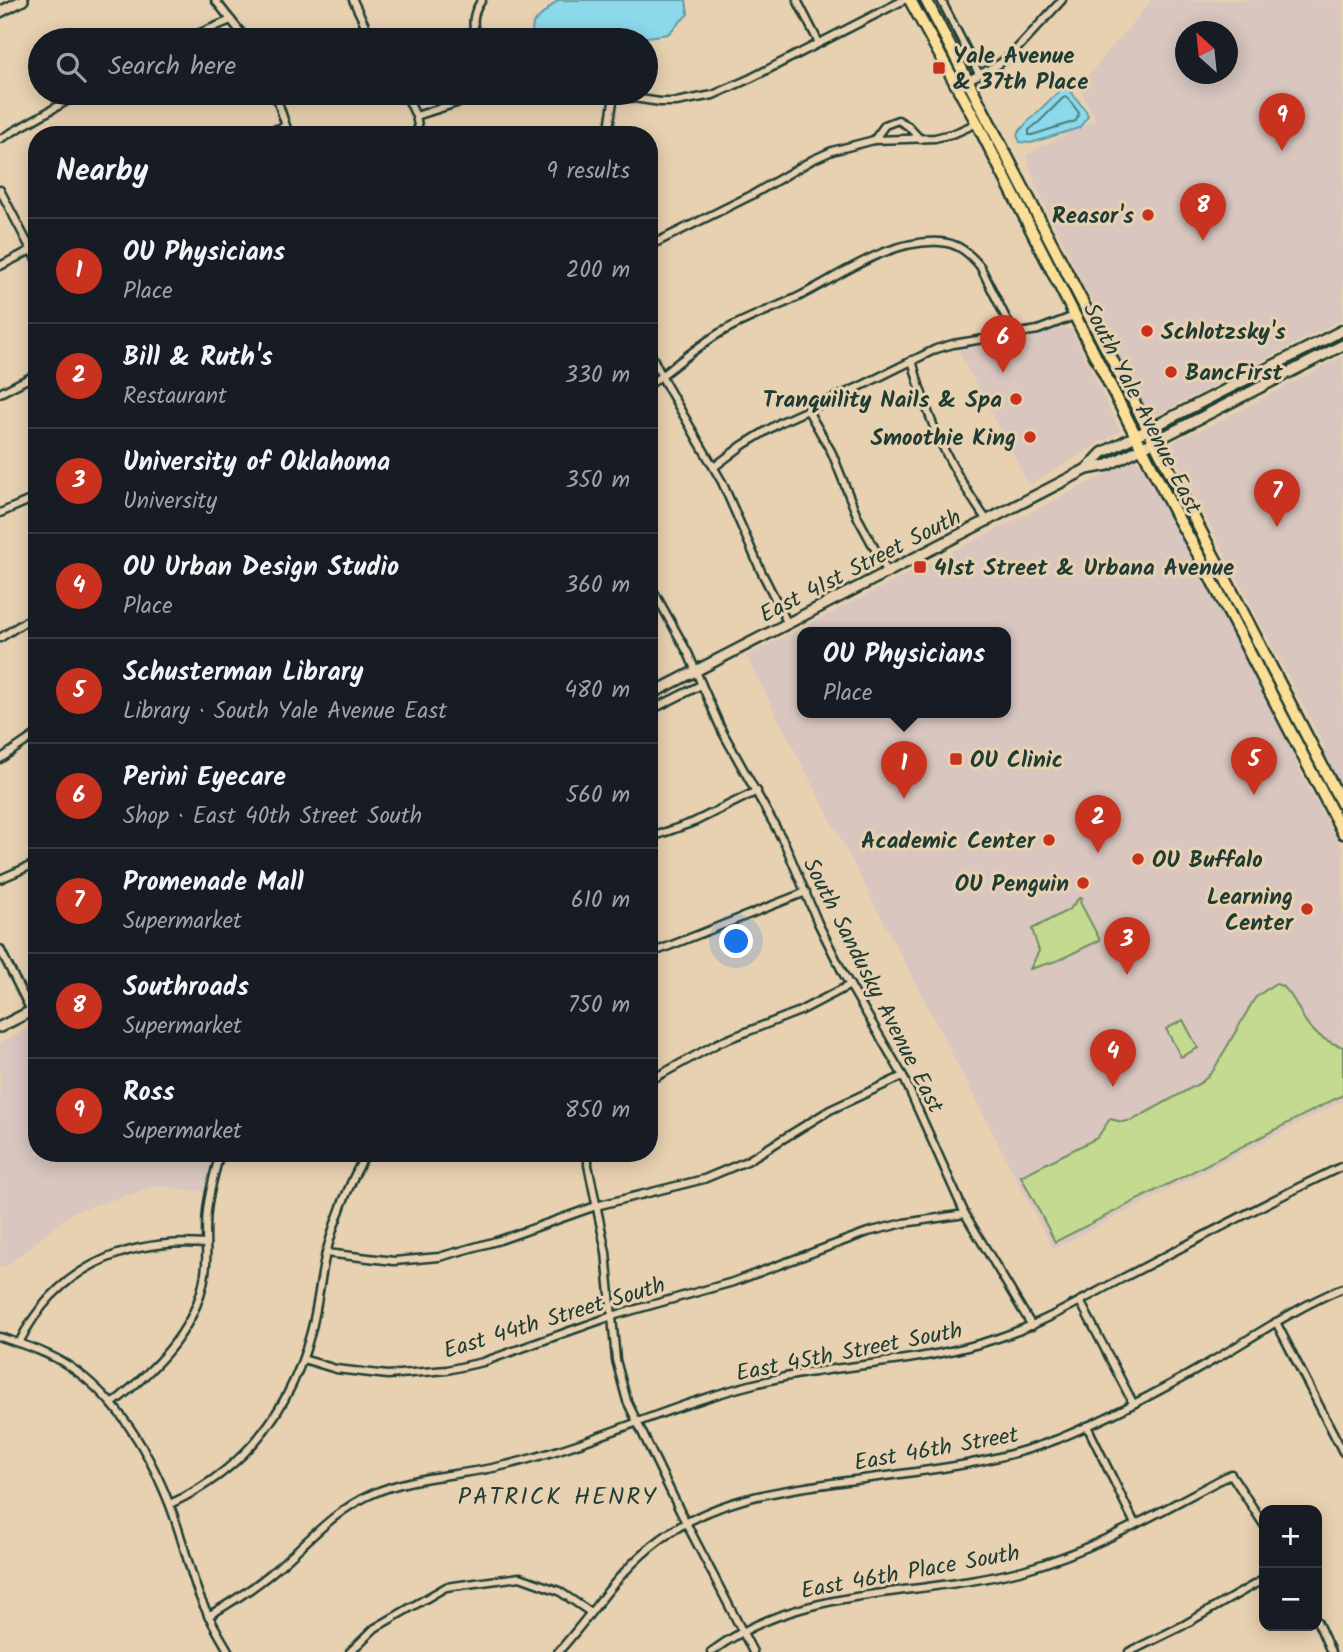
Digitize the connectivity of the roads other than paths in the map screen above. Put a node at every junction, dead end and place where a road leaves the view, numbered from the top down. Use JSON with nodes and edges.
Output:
{"nodes":[{"id":1,"x":23,"y":0,"type":"edge"},
{"id":2,"x":215,"y":0,"type":"edge"},
{"id":3,"x":353,"y":0,"type":"edge"},
{"id":4,"x":482,"y":0,"type":"edge"},
{"id":5,"x":797,"y":0,"type":"edge"},
{"id":6,"x":904,"y":0,"type":"edge"},
{"id":7,"x":910,"y":0,"type":"edge"},
{"id":8,"x":926,"y":0,"type":"edge"},
{"id":9,"x":941,"y":0,"type":"edge"},
{"id":10,"x":1062,"y":0,"type":"edge"},
{"id":11,"x":0,"y":12,"type":"edge"},
{"id":12,"x":232,"y":20,"type":"junction"},
{"id":13,"x":212,"y":28,"type":"edge"},
{"id":14,"x":238,"y":28,"type":"edge"},
{"id":15,"x":366,"y":28,"type":"edge"},
{"id":16,"x":475,"y":28,"type":"edge"},
{"id":17,"x":819,"y":43,"type":"junction"},
{"id":18,"x":979,"y":74,"type":"junction"},
{"id":19,"x":968,"y":80,"type":"junction"},
{"id":20,"x":957,"y":86,"type":"junction"},
{"id":21,"x":658,"y":102,"type":"edge"},
{"id":22,"x":60,"y":105,"type":"edge"},
{"id":23,"x":279,"y":105,"type":"edge"},
{"id":24,"x":411,"y":105,"type":"edge"},
{"id":25,"x":450,"y":105,"type":"edge"},
{"id":26,"x":612,"y":105,"type":"edge"},
{"id":27,"x":416,"y":116,"type":"junction"},
{"id":28,"x":977,"y":123,"type":"junction"},
{"id":29,"x":286,"y":126,"type":"edge"},
{"id":30,"x":418,"y":126,"type":"edge"},
{"id":31,"x":609,"y":126,"type":"edge"},
{"id":32,"x":0,"y":139,"type":"edge"},
{"id":33,"x":920,"y":139,"type":"junction"},
{"id":34,"x":874,"y":140,"type":"junction"},
{"id":35,"x":0,"y":190,"type":"edge"},
{"id":36,"x":28,"y":239,"type":"edge"},
{"id":37,"x":658,"y":242,"type":"edge"},
{"id":38,"x":28,"y":252,"type":"edge"},
{"id":39,"x":0,"y":266,"type":"edge"},
{"id":40,"x":1074,"y":316,"type":"junction"},
{"id":41,"x":1340,"y":333,"type":"edge"},
{"id":42,"x":1014,"y":334,"type":"junction"},
{"id":43,"x":1340,"y":346,"type":"edge"},
{"id":44,"x":912,"y":360,"type":"junction"},
{"id":45,"x":658,"y":370,"type":"edge"},
{"id":46,"x":661,"y":376,"type":"junction"},
{"id":47,"x":658,"y":378,"type":"edge"},
{"id":48,"x":28,"y":379,"type":"edge"},
{"id":49,"x":0,"y":393,"type":"edge"},
{"id":50,"x":807,"y":409,"type":"junction"},
{"id":51,"x":1147,"y":430,"type":"junction"},
{"id":52,"x":1135,"y":436,"type":"junction"},
{"id":53,"x":1154,"y":442,"type":"junction"},
{"id":54,"x":1142,"y":448,"type":"junction"},
{"id":55,"x":714,"y":467,"type":"junction"},
{"id":56,"x":1087,"y":469,"type":"junction"},
{"id":57,"x":28,"y":501,"type":"edge"},
{"id":58,"x":0,"y":513,"type":"edge"},
{"id":59,"x":988,"y":522,"type":"junction"},
{"id":60,"x":888,"y":573,"type":"junction"},
{"id":61,"x":658,"y":599,"type":"edge"},
{"id":62,"x":1223,"y":600,"type":"junction"},
{"id":63,"x":1242,"y":610,"type":"junction"},
{"id":64,"x":28,"y":620,"type":"edge"},
{"id":65,"x":788,"y":624,"type":"junction"},
{"id":66,"x":0,"y":638,"type":"edge"},
{"id":67,"x":695,"y":671,"type":"junction"},
{"id":68,"x":701,"y":685,"type":"junction"},
{"id":69,"x":658,"y":690,"type":"edge"},
{"id":70,"x":658,"y":706,"type":"edge"},
{"id":71,"x":28,"y":740,"type":"edge"},
{"id":72,"x":0,"y":760,"type":"edge"},
{"id":73,"x":757,"y":791,"type":"junction"},
{"id":74,"x":1340,"y":810,"type":"edge"},
{"id":75,"x":1343,"y":833,"type":"edge"},
{"id":76,"x":658,"y":835,"type":"edge"},
{"id":77,"x":28,"y":868,"type":"edge"},
{"id":78,"x":0,"y":879,"type":"edge"},
{"id":79,"x":806,"y":892,"type":"junction"},
{"id":80,"x":0,"y":949,"type":"edge"},
{"id":81,"x":658,"y":950,"type":"edge"},
{"id":82,"x":850,"y":985,"type":"junction"},
{"id":83,"x":28,"y":998,"type":"edge"},
{"id":84,"x":28,"y":1012,"type":"edge"},
{"id":85,"x":0,"y":1027,"type":"edge"},
{"id":86,"x":658,"y":1076,"type":"edge"},
{"id":87,"x":903,"y":1076,"type":"junction"},
{"id":88,"x":218,"y":1162,"type":"edge"},
{"id":89,"x":361,"y":1162,"type":"edge"},
{"id":90,"x":588,"y":1162,"type":"edge"},
{"id":91,"x":1343,"y":1166,"type":"edge"},
{"id":92,"x":596,"y":1206,"type":"junction"},
{"id":93,"x":965,"y":1214,"type":"junction"},
{"id":94,"x":206,"y":1244,"type":"junction"},
{"id":95,"x":326,"y":1253,"type":"junction"},
{"id":96,"x":1343,"y":1288,"type":"edge"},
{"id":97,"x":1080,"y":1301,"type":"junction"},
{"id":98,"x":612,"y":1316,"type":"junction"},
{"id":99,"x":1276,"y":1322,"type":"junction"},
{"id":100,"x":1032,"y":1326,"type":"junction"},
{"id":101,"x":0,"y":1337,"type":"edge"},
{"id":102,"x":19,"y":1343,"type":"junction"},
{"id":103,"x":303,"y":1359,"type":"junction"},
{"id":104,"x":1133,"y":1403,"type":"junction"},
{"id":105,"x":112,"y":1404,"type":"junction"},
{"id":106,"x":636,"y":1423,"type":"junction"},
{"id":107,"x":1087,"y":1426,"type":"junction"},
{"id":108,"x":1343,"y":1452,"type":"edge"},
{"id":109,"x":170,"y":1504,"type":"junction"},
{"id":110,"x":1259,"y":1517,"type":"edge"},
{"id":111,"x":686,"y":1523,"type":"junction"},
{"id":112,"x":1135,"y":1524,"type":"junction"},
{"id":113,"x":1259,"y":1582,"type":"edge"},
{"id":114,"x":590,"y":1612,"type":"junction"},
{"id":115,"x":208,"y":1616,"type":"junction"},
{"id":116,"x":742,"y":1631,"type":"junction"},
{"id":117,"x":1322,"y":1631,"type":"edge"},
{"id":118,"x":229,"y":1652,"type":"edge"},
{"id":119,"x":351,"y":1652,"type":"edge"},
{"id":120,"x":558,"y":1652,"type":"edge"},
{"id":121,"x":711,"y":1652,"type":"edge"},
{"id":122,"x":753,"y":1652,"type":"edge"},
{"id":123,"x":1129,"y":1652,"type":"edge"},
{"id":124,"x":1331,"y":1652,"type":"edge"}],
"edges":[{"from":1,"to":11,"type":"main road"},
{"from":2,"to":12,"type":"street"},
{"from":3,"to":15,"type":"street"},
{"from":4,"to":16,"type":"street"},
{"from":5,"to":17,"type":"street"},
{"from":6,"to":17,"type":"street"},
{"from":7,"to":20,"type":"main road","name":"South Yale Avenue East"},
{"from":8,"to":19,"type":"main road","name":"South Yale Avenue East"},
{"from":9,"to":18,"type":"street"},
{"from":10,"to":18,"type":"street"},
{"from":12,"to":13,"type":"street"},
{"from":12,"to":14,"type":"street"},
{"from":17,"to":21,"type":"street"},
{"from":18,"to":19,"type":"street"},
{"from":19,"to":20,"type":"street"},
{"from":19,"to":51,"type":"main road","name":"South Yale Avenue East"},
{"from":20,"to":28,"type":"main road","name":"South Yale Avenue East"},
{"from":22,"to":32,"type":"street"},
{"from":23,"to":29,"type":"street"},
{"from":24,"to":27,"type":"street"},
{"from":25,"to":27,"type":"street"},
{"from":26,"to":31,"type":"street"},
{"from":27,"to":30,"type":"street"},
{"from":28,"to":33,"type":"street"},
{"from":28,"to":40,"type":"main road","name":"South Yale Avenue East"},
{"from":33,"to":34,"type":"street"},
{"from":33,"to":34,"type":"street"},
{"from":34,"to":37,"type":"street"},
{"from":35,"to":36,"type":"street"},
{"from":38,"to":39,"type":"street"},
{"from":40,"to":42,"type":"street"},
{"from":40,"to":52,"type":"main road","name":"South Yale Avenue East"},
{"from":41,"to":43,"type":"main road"},
{"from":41,"to":51,"type":"main road","name":"East 41st Street South"},
{"from":42,"to":44,"type":"street"},
{"from":42,"to":46,"type":"street"},
{"from":43,"to":53,"type":"main road","name":"East 41st Street South"},
{"from":44,"to":50,"type":"street"},
{"from":44,"to":59,"type":"street"},
{"from":45,"to":46,"type":"street"},
{"from":46,"to":47,"type":"street"},
{"from":46,"to":55,"type":"street"},
{"from":48,"to":49,"type":"street"},
{"from":50,"to":55,"type":"street"},
{"from":50,"to":60,"type":"street"},
{"from":51,"to":52,"type":"main road","name":"East 41st Street South"},
{"from":51,"to":53,"type":"main road","name":"South Yale Avenue East"},
{"from":52,"to":54,"type":"main road","name":"South Yale Avenue East"},
{"from":52,"to":56,"type":"main road","name":"East 41st Street South"},
{"from":53,"to":54,"type":"main road","name":"East 41st Street South"},
{"from":53,"to":63,"type":"main road","name":"South Yale Avenue East"},
{"from":54,"to":56,"type":"main road","name":"East 41st Street South"},
{"from":54,"to":62,"type":"main road","name":"South Yale Avenue East"},
{"from":55,"to":65,"type":"street"},
{"from":56,"to":59,"type":"main road","name":"East 41st Street South"},
{"from":57,"to":58,"type":"street"},
{"from":59,"to":60,"type":"main road","name":"East 41st Street South"},
{"from":60,"to":65,"type":"main road","name":"East 41st Street South"},
{"from":61,"to":67,"type":"street","name":"South Sandusky Avenue East"},
{"from":62,"to":63,"type":"main road"},
{"from":62,"to":74,"type":"main road","name":"South Yale Avenue East"},
{"from":63,"to":74,"type":"main road","name":"South Yale Avenue East"},
{"from":64,"to":66,"type":"street"},
{"from":65,"to":67,"type":"main road","name":"East 41st Street South"},
{"from":67,"to":68,"type":"street","name":"South Sandusky Avenue East"},
{"from":67,"to":69,"type":"main road","name":"East 41st Street South"},
{"from":68,"to":70,"type":"street"},
{"from":68,"to":73,"type":"street","name":"South Sandusky Avenue East"},
{"from":71,"to":72,"type":"street"},
{"from":73,"to":76,"type":"street"},
{"from":73,"to":79,"type":"street","name":"South Sandusky Avenue East"},
{"from":74,"to":75,"type":"main road","name":"South Yale Avenue East"},
{"from":77,"to":78,"type":"street"},
{"from":79,"to":81,"type":"street"},
{"from":79,"to":82,"type":"street","name":"South Sandusky Avenue East"},
{"from":80,"to":83,"type":"street"},
{"from":82,"to":86,"type":"street"},
{"from":82,"to":87,"type":"street","name":"South Sandusky Avenue East"},
{"from":84,"to":85,"type":"main road"},
{"from":87,"to":92,"type":"street"},
{"from":87,"to":93,"type":"street","name":"South Sandusky Avenue East"},
{"from":88,"to":94,"type":"street"},
{"from":89,"to":95,"type":"street"},
{"from":90,"to":92,"type":"street"},
{"from":91,"to":97,"type":"street","name":"East 45th Street South"},
{"from":92,"to":95,"type":"street"},
{"from":92,"to":98,"type":"street"},
{"from":93,"to":98,"type":"street","name":"East 44th Street South"},
{"from":93,"to":100,"type":"street","name":"South Sandusky Avenue East"},
{"from":94,"to":102,"type":"street"},
{"from":94,"to":105,"type":"street"},
{"from":95,"to":103,"type":"street"},
{"from":96,"to":99,"type":"street","name":"East 46th Street"},
{"from":97,"to":100,"type":"street","name":"East 45th Street South"},
{"from":97,"to":104,"type":"street"},
{"from":98,"to":103,"type":"street","name":"East 44th Street South"},
{"from":98,"to":106,"type":"street"},
{"from":99,"to":104,"type":"street","name":"East 46th Street"},
{"from":99,"to":108,"type":"street"},
{"from":100,"to":106,"type":"street","name":"East 45th Street South"},
{"from":101,"to":102,"type":"street"},
{"from":102,"to":105,"type":"street"},
{"from":103,"to":109,"type":"street"},
{"from":104,"to":107,"type":"street","name":"East 46th Street"},
{"from":105,"to":109,"type":"street"},
{"from":106,"to":111,"type":"street"},
{"from":106,"to":115,"type":"street","name":"East 45th Street South"},
{"from":107,"to":111,"type":"street","name":"East 46th Street"},
{"from":107,"to":112,"type":"street"},
{"from":109,"to":115,"type":"street"},
{"from":110,"to":112,"type":"street","name":"East 46th Place South"},
{"from":111,"to":114,"type":"street","name":"East 46th Street"},
{"from":111,"to":116,"type":"street"},
{"from":112,"to":116,"type":"street","name":"East 46th Place South"},
{"from":113,"to":123,"type":"street"},
{"from":114,"to":119,"type":"street"},
{"from":114,"to":120,"type":"street","name":"East 46th Street"},
{"from":115,"to":118,"type":"street"},
{"from":116,"to":121,"type":"street","name":"East 46th Place South"},
{"from":116,"to":122,"type":"street"},
{"from":117,"to":124,"type":"street"}]}
